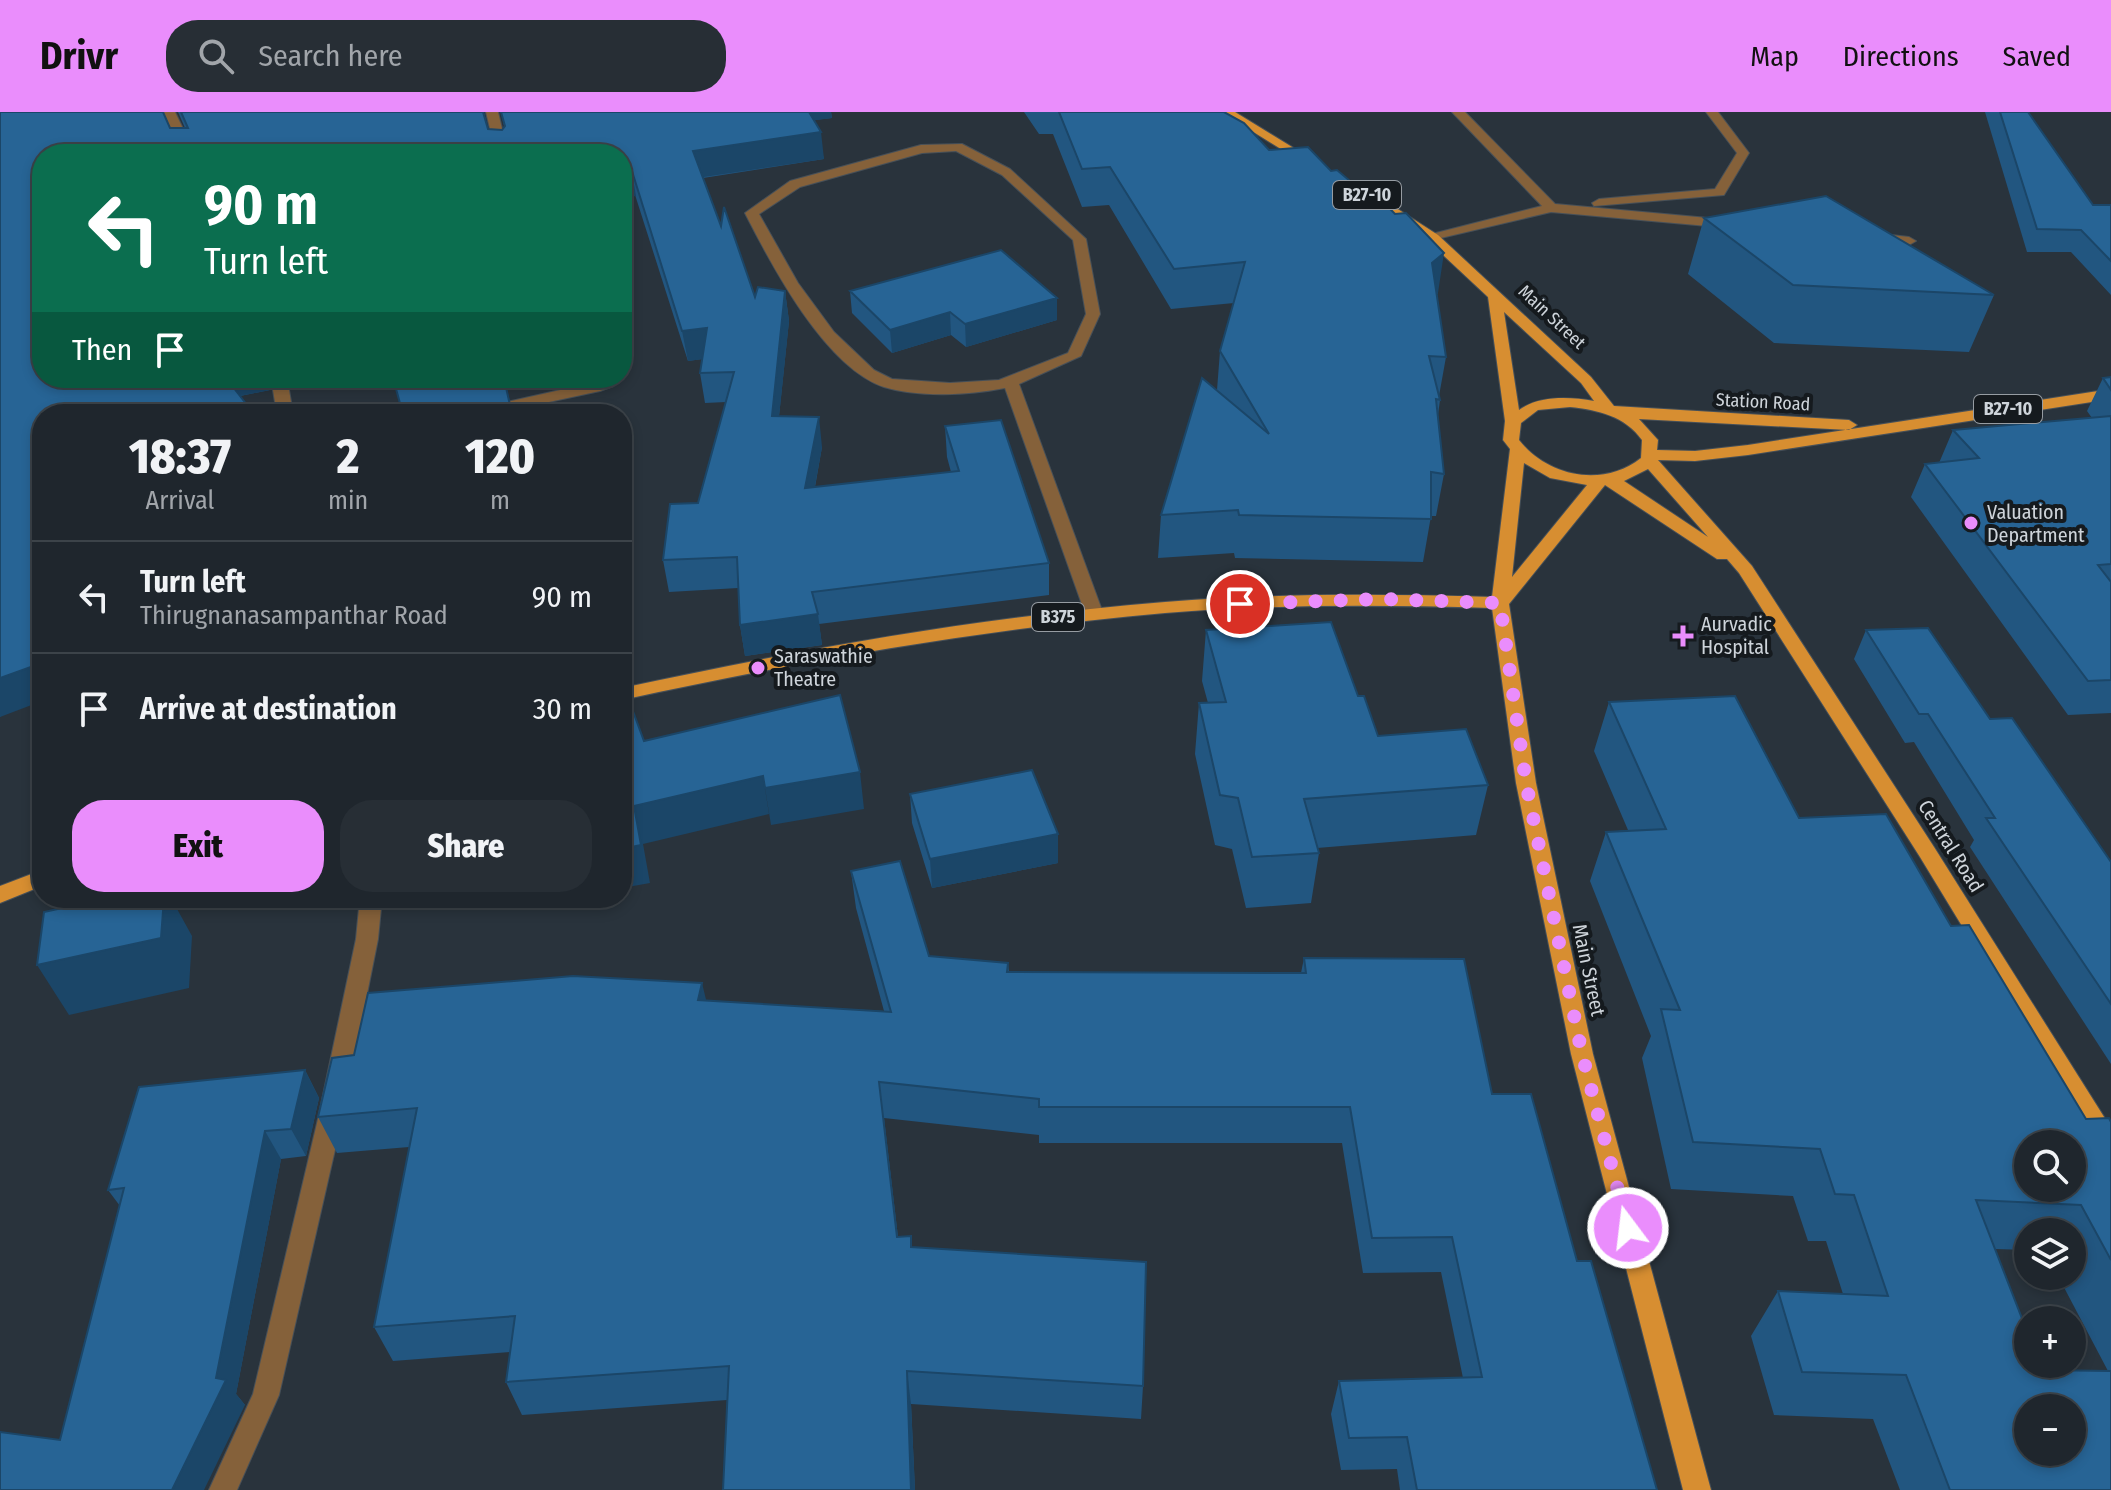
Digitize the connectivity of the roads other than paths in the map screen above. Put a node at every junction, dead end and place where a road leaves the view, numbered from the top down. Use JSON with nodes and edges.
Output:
{"nodes":[{"id":1,"x":169,"y":112,"type":"edge"},
{"id":2,"x":492,"y":112,"type":"edge"},
{"id":3,"x":1227,"y":112,"type":"edge"},
{"id":4,"x":1458,"y":112,"type":"edge"},
{"id":5,"x":1712,"y":112,"type":"edge"},
{"id":6,"x":184,"y":144,"type":"edge"},
{"id":7,"x":500,"y":144,"type":"edge"},
{"id":8,"x":1327,"y":171,"type":"edge"},
{"id":9,"x":1353,"y":187,"type":"edge"},
{"id":10,"x":1551,"y":208,"type":"junction"},
{"id":11,"x":1738,"y":225,"type":"edge"},
{"id":12,"x":1862,"y":236,"type":"edge"},
{"id":13,"x":1433,"y":238,"type":"junction"},
{"id":14,"x":1909,"y":241,"type":"edge"},
{"id":15,"x":1495,"y":297,"type":"junction"},
{"id":16,"x":1011,"y":382,"type":"junction"},
{"id":17,"x":591,"y":388,"type":"edge"},
{"id":18,"x":2111,"y":394,"type":"edge"},
{"id":19,"x":518,"y":404,"type":"edge"},
{"id":20,"x":1614,"y":411,"type":"junction"},
{"id":21,"x":1513,"y":421,"type":"junction"},
{"id":22,"x":1905,"y":426,"type":"junction"},
{"id":23,"x":1517,"y":450,"type":"junction"},
{"id":24,"x":1650,"y":458,"type":"junction"},
{"id":25,"x":1606,"y":479,"type":"junction"},
{"id":26,"x":1746,"y":570,"type":"junction"},
{"id":27,"x":1500,"y":603,"type":"junction"},
{"id":28,"x":1094,"y":613,"type":"junction"},
{"id":29,"x":632,"y":692,"type":"edge"},
{"id":30,"x":32,"y":882,"type":"edge"},
{"id":31,"x":0,"y":895,"type":"edge"},
{"id":32,"x":370,"y":908,"type":"edge"},
{"id":33,"x":2111,"y":1149,"type":"edge"},
{"id":34,"x":223,"y":1490,"type":"edge"},
{"id":35,"x":1697,"y":1490,"type":"edge"}],
"edges":[{"from":1,"to":6,"type":"street"},
{"from":2,"to":7,"type":"street"},
{"from":3,"to":8,"type":"main road","number":"B27-10"},
{"from":4,"to":10,"type":"street"},
{"from":5,"to":10,"type":"street"},
{"from":9,"to":13,"type":"main road","name":"Main Street","number":"B27-10"},
{"from":10,"to":11,"type":"street"},
{"from":10,"to":13,"type":"street"},
{"from":12,"to":14,"type":"street"},
{"from":13,"to":15,"type":"main road","name":"Main Street","number":"B27-10"},
{"from":15,"to":20,"type":"main road","name":"Main Street","number":"B27-10"},
{"from":15,"to":21,"type":"main road","name":"Main Street"},
{"from":16,"to":16,"type":"street"},
{"from":16,"to":28,"type":"street"},
{"from":17,"to":19,"type":"street"},
{"from":18,"to":22,"type":"main road","name":"Station Road","number":"B27-10"},
{"from":20,"to":21,"type":"main road","name":"Station Road"},
{"from":20,"to":22,"type":"main road","name":"Station Road","number":"B27-10"},
{"from":20,"to":24,"type":"main road","name":"Main Street"},
{"from":21,"to":23,"type":"main road","name":"Main Street"},
{"from":22,"to":24,"type":"main road","name":"Station Road","number":"B27-10"},
{"from":23,"to":25,"type":"main road"},
{"from":23,"to":27,"type":"main road","name":"Main Street"},
{"from":24,"to":25,"type":"main road"},
{"from":24,"to":26,"type":"main road","name":"Main Street"},
{"from":25,"to":26,"type":"main road"},
{"from":25,"to":27,"type":"main road"},
{"from":26,"to":33,"type":"main road","name":"Central Road"},
{"from":27,"to":28,"type":"main road","number":"B375"},
{"from":27,"to":35,"type":"main road","name":"Main Street"},
{"from":28,"to":29,"type":"main road","number":"B375"},
{"from":30,"to":31,"type":"main road"},
{"from":32,"to":34,"type":"street"}]}
